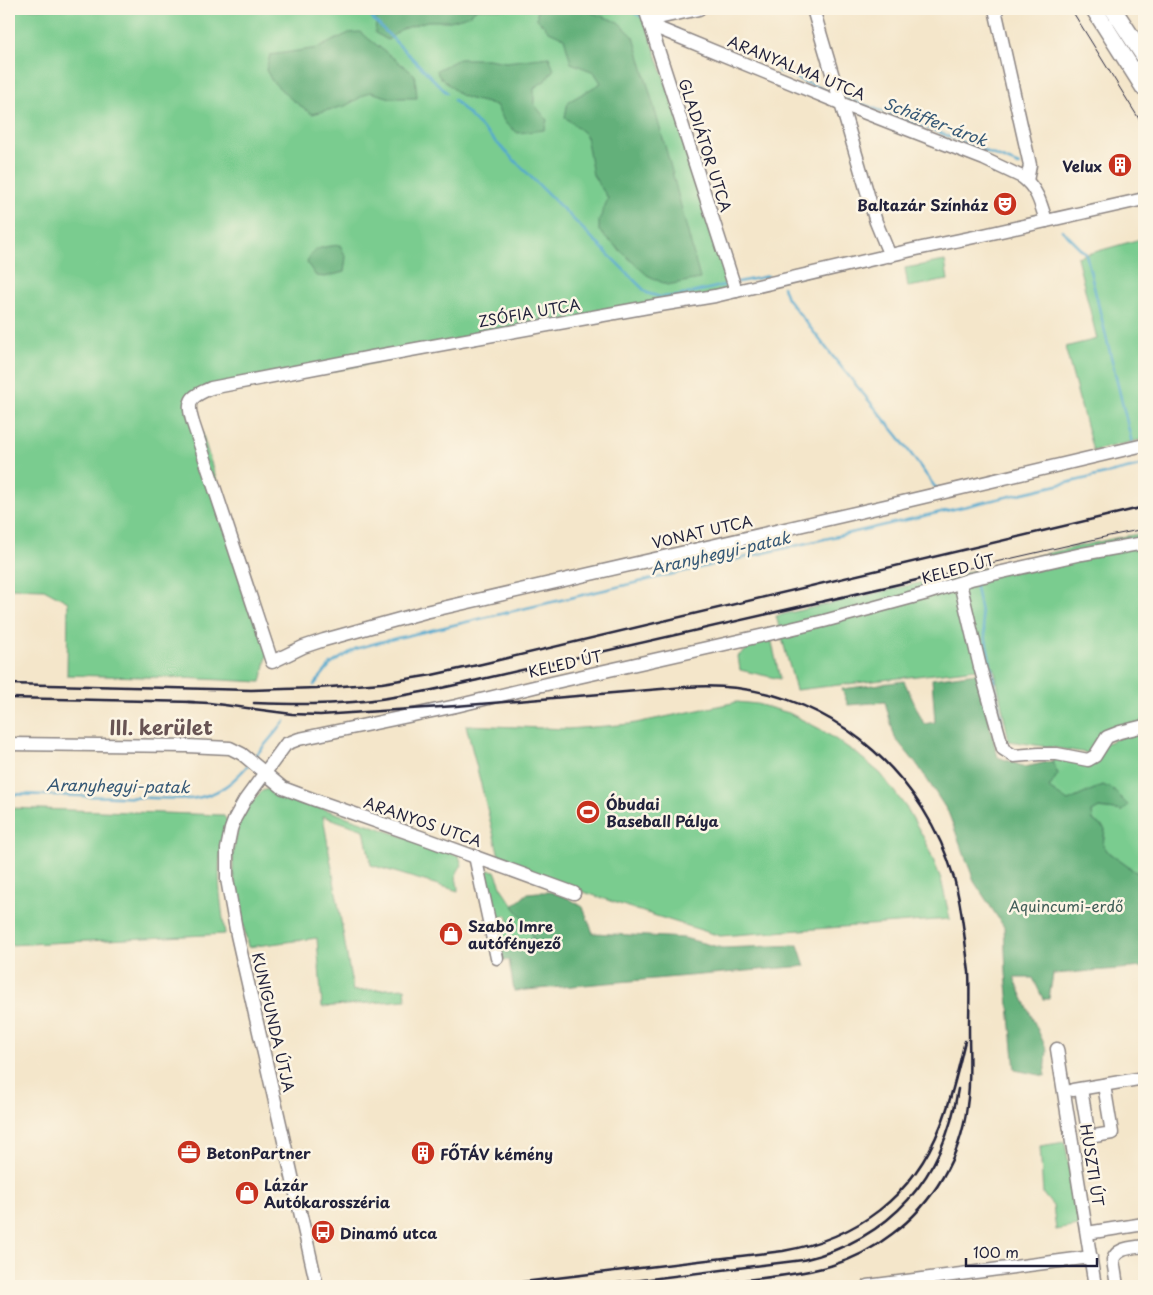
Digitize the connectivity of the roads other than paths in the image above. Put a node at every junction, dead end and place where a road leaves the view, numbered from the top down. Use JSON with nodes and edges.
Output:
{"nodes":[{"id":1,"x":699,"y":9,"type":"edge"},
{"id":2,"x":812,"y":9,"type":"edge"},
{"id":3,"x":995,"y":9,"type":"edge"},
{"id":4,"x":1094,"y":9,"type":"edge"},
{"id":5,"x":1114,"y":9,"type":"edge"},
{"id":6,"x":648,"y":18,"type":"edge"},
{"id":7,"x":1144,"y":56,"type":"edge"},
{"id":8,"x":1144,"y":88,"type":"edge"},
{"id":9,"x":840,"y":103,"type":"junction"},
{"id":10,"x":1027,"y":181,"type":"junction"},
{"id":11,"x":1144,"y":199,"type":"edge"},
{"id":12,"x":1046,"y":221,"type":"junction"},
{"id":13,"x":890,"y":256,"type":"junction"},
{"id":14,"x":736,"y":291,"type":"junction"},
{"id":15,"x":1144,"y":445,"type":"edge"},
{"id":16,"x":1144,"y":543,"type":"edge"},
{"id":17,"x":970,"y":580,"type":"junction"},
{"id":18,"x":272,"y":662,"type":"joint"},
{"id":19,"x":1144,"y":726,"type":"edge"},
{"id":20,"x":9,"y":744,"type":"edge"},
{"id":21,"x":262,"y":770,"type":"junction"},
{"id":22,"x":475,"y":856,"type":"junction"},
{"id":23,"x":574,"y":894,"type":"dead end"},
{"id":24,"x":498,"y":958,"type":"dead end"},
{"id":25,"x":1057,"y":1049,"type":"dead end"},
{"id":26,"x":1144,"y":1078,"type":"edge"},
{"id":27,"x":1104,"y":1085,"type":"junction"},
{"id":28,"x":1081,"y":1089,"type":"junction"},
{"id":29,"x":1064,"y":1092,"type":"junction"},
{"id":30,"x":1144,"y":1224,"type":"edge"},
{"id":31,"x":1087,"y":1233,"type":"junction"},
{"id":32,"x":1144,"y":1246,"type":"edge"},
{"id":33,"x":1090,"y":1257,"type":"junction"},
{"id":34,"x":896,"y":1284,"type":"edge"},
{"id":35,"x":317,"y":1286,"type":"edge"},
{"id":36,"x":868,"y":1286,"type":"edge"},
{"id":37,"x":1095,"y":1286,"type":"edge"},
{"id":38,"x":1117,"y":1286,"type":"edge"}],
"edges":[{"from":1,"to":6,"type":"street"},
{"from":2,"to":9,"type":"street"},
{"from":3,"to":10,"type":"street"},
{"from":4,"to":8,"type":"main road"},
{"from":5,"to":7,"type":"main road"},
{"from":6,"to":9,"type":"street","name":"ARANYALMA UTCA"},
{"from":6,"to":14,"type":"street","name":"GLADIÁTOR UTCA"},
{"from":9,"to":10,"type":"street","name":"ARANYALMA UTCA"},
{"from":9,"to":13,"type":"street"},
{"from":10,"to":12,"type":"street","name":"ARANYALMA UTCA"},
{"from":11,"to":12,"type":"street","name":"ZSÓFIA UTCA"},
{"from":12,"to":13,"type":"street","name":"ZSÓFIA UTCA"},
{"from":13,"to":14,"type":"street","name":"ZSÓFIA UTCA"},
{"from":14,"to":18,"type":"street","name":"ZSÓFIA UTCA"},
{"from":15,"to":18,"type":"street","name":"VONAT UTCA"},
{"from":16,"to":17,"type":"street","name":"KELED ÚT"},
{"from":17,"to":19,"type":"street"},
{"from":17,"to":21,"type":"street","name":"KELED ÚT"},
{"from":20,"to":21,"type":"street"},
{"from":21,"to":22,"type":"street","name":"ARANYOS UTCA"},
{"from":21,"to":35,"type":"street","name":"KUNIGUNDA ÚTJA"},
{"from":22,"to":23,"type":"street","name":"ARANYOS UTCA"},
{"from":22,"to":24,"type":"street"},
{"from":25,"to":29,"type":"street","name":"HUSZTI ÚT"},
{"from":26,"to":27,"type":"street"},
{"from":27,"to":28,"type":"street"},
{"from":27,"to":28,"type":"street"},
{"from":28,"to":29,"type":"street"},
{"from":29,"to":31,"type":"street","name":"HUSZTI ÚT"},
{"from":30,"to":31,"type":"street"},
{"from":31,"to":33,"type":"street","name":"HUSZTI ÚT"},
{"from":32,"to":38,"type":"street"},
{"from":33,"to":34,"type":"street"},
{"from":33,"to":37,"type":"street","name":"HUSZTI ÚT"},
{"from":34,"to":36,"type":"street"}]}
